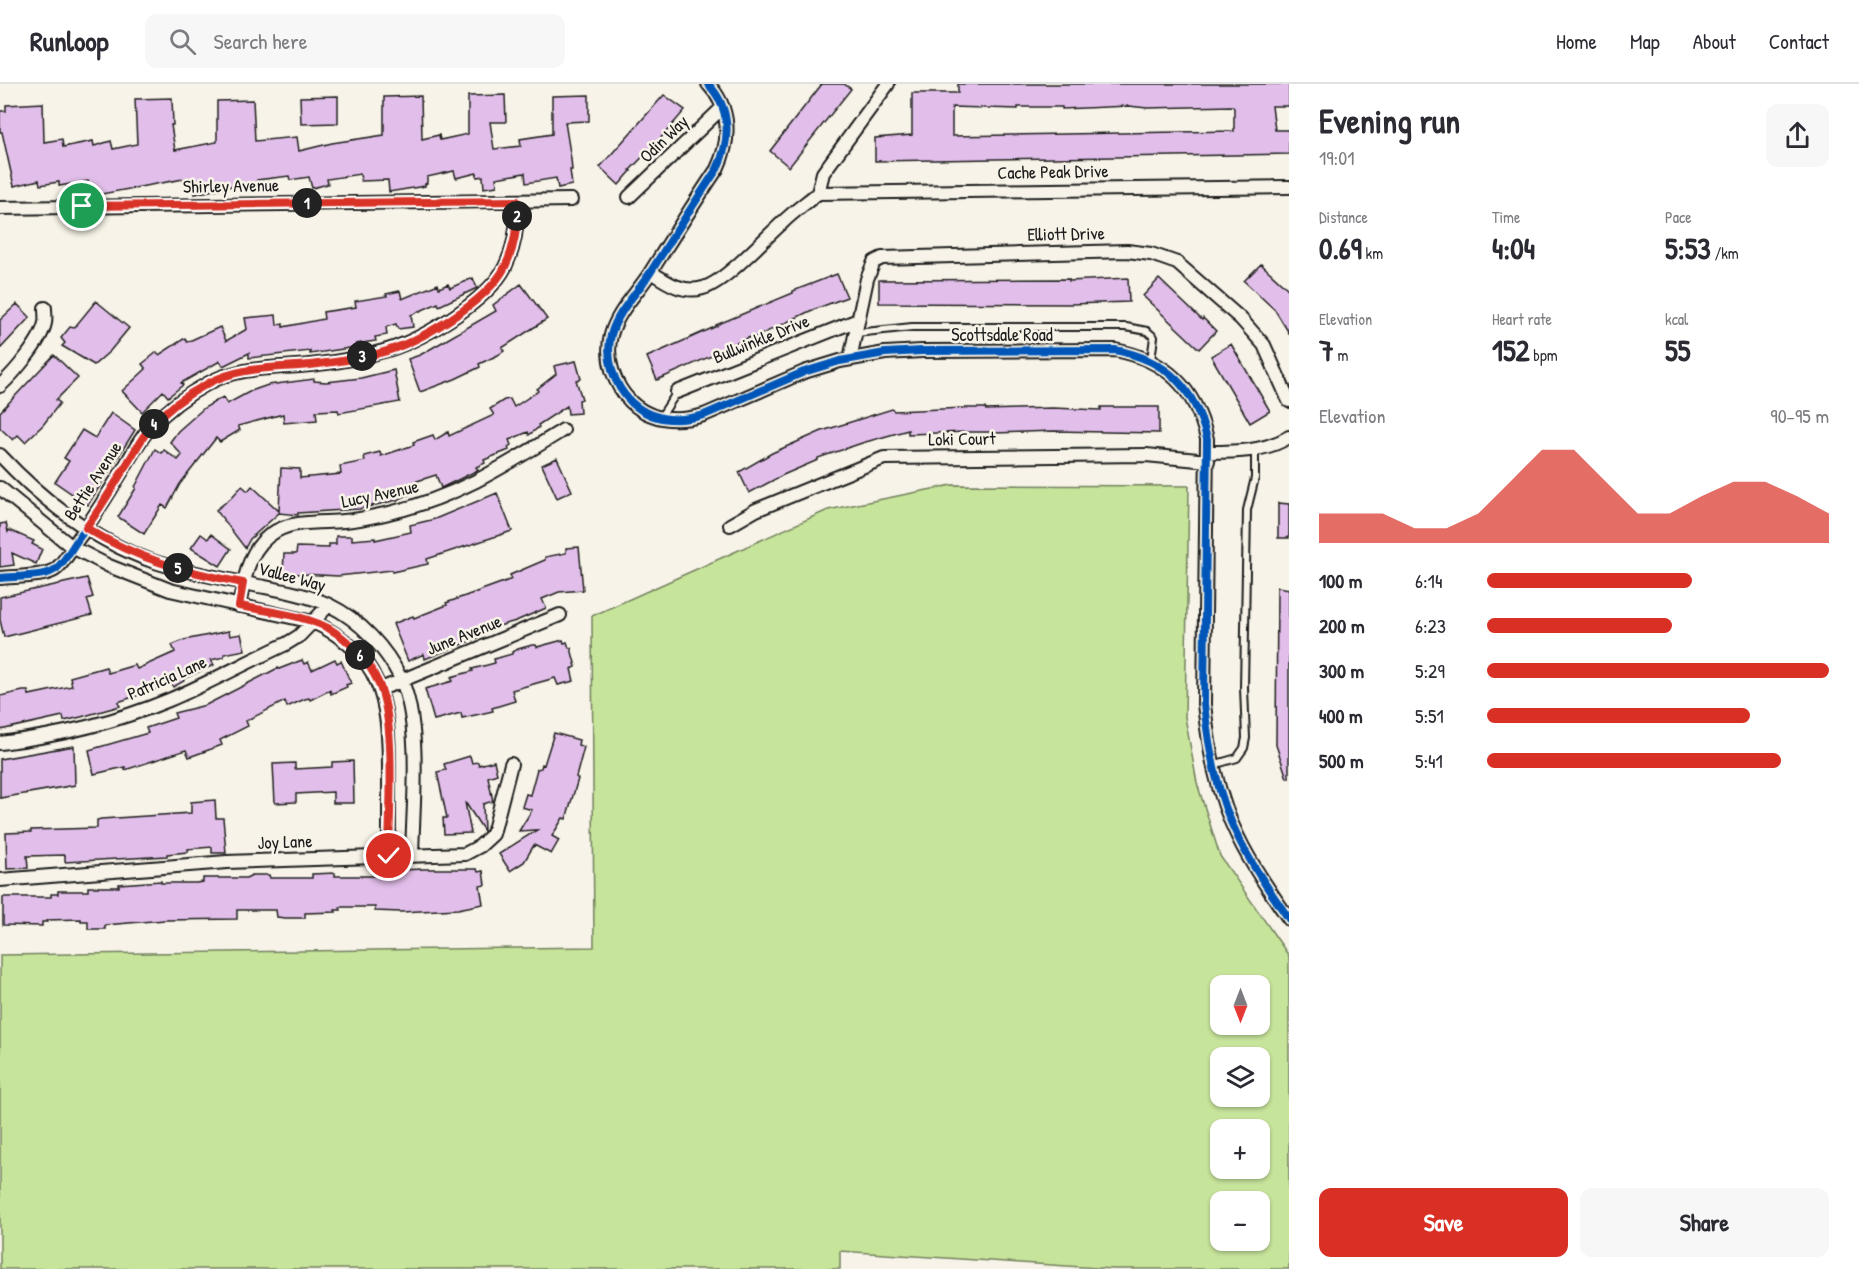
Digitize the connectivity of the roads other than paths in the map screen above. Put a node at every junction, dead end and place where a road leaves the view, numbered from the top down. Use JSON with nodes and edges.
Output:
{"nodes":[{"id":1,"x":708,"y":84,"type":"edge"},
{"id":2,"x":888,"y":84,"type":"edge"},
{"id":3,"x":723,"y":107,"type":"junction"},
{"id":4,"x":1289,"y":187,"type":"edge"},
{"id":5,"x":818,"y":193,"type":"junction"},
{"id":6,"x":629,"y":197,"type":"dead end"},
{"id":7,"x":571,"y":200,"type":"dead end"},
{"id":8,"x":517,"y":201,"type":"junction"},
{"id":9,"x":0,"y":208,"type":"edge"},
{"id":10,"x":651,"y":272,"type":"junction"},
{"id":11,"x":45,"y":308,"type":"dead end"},
{"id":12,"x":858,"y":320,"type":"junction"},
{"id":13,"x":856,"y":333,"type":"junction"},
{"id":14,"x":850,"y":359,"type":"junction"},
{"id":15,"x":1151,"y":360,"type":"junction"},
{"id":16,"x":0,"y":386,"type":"edge"},
{"id":17,"x":677,"y":392,"type":"joint"},
{"id":18,"x":1289,"y":401,"type":"edge"},
{"id":19,"x":660,"y":418,"type":"junction"},
{"id":20,"x":563,"y":430,"type":"dead end"},
{"id":21,"x":1289,"y":437,"type":"edge"},
{"id":22,"x":1255,"y":450,"type":"junction"},
{"id":23,"x":0,"y":455,"type":"edge"},
{"id":24,"x":1208,"y":457,"type":"junction"},
{"id":25,"x":0,"y":488,"type":"edge"},
{"id":26,"x":730,"y":525,"type":"dead end"},
{"id":27,"x":86,"y":528,"type":"junction"},
{"id":28,"x":72,"y":547,"type":"junction"},
{"id":29,"x":0,"y":578,"type":"edge"},
{"id":30,"x":243,"y":583,"type":"junction"},
{"id":31,"x":329,"y":605,"type":"junction"},
{"id":32,"x":239,"y":606,"type":"junction"},
{"id":33,"x":560,"y":615,"type":"dead end"},
{"id":34,"x":314,"y":622,"type":"junction"},
{"id":35,"x":401,"y":680,"type":"junction"},
{"id":36,"x":381,"y":689,"type":"junction"},
{"id":37,"x":0,"y":743,"type":"edge"},
{"id":38,"x":511,"y":764,"type":"dead end"},
{"id":39,"x":1213,"y":765,"type":"junction"},
{"id":40,"x":412,"y":855,"type":"junction"},
{"id":41,"x":389,"y":856,"type":"junction"},
{"id":42,"x":0,"y":880,"type":"edge"},
{"id":43,"x":1285,"y":904,"type":"edge"},
{"id":44,"x":1289,"y":919,"type":"edge"}],
"edges":[{"from":1,"to":3,"type":"street","name":"Scottsdale Road"},
{"from":2,"to":5,"type":"street"},
{"from":3,"to":6,"type":"street","name":"Odin Way"},
{"from":3,"to":10,"type":"street","name":"Scottsdale Road"},
{"from":4,"to":5,"type":"street","name":"Cache Peak Drive"},
{"from":5,"to":10,"type":"street"},
{"from":7,"to":8,"type":"street","name":"Shirley Avenue"},
{"from":8,"to":9,"type":"street","name":"Shirley Avenue"},
{"from":8,"to":27,"type":"street","name":"Bettie Avenue"},
{"from":10,"to":19,"type":"street","name":"Scottsdale Road"},
{"from":11,"to":16,"type":"street"},
{"from":12,"to":13,"type":"street","name":"Elliott Drive"},
{"from":12,"to":17,"type":"street","name":"Bullwinkle Drive"},
{"from":12,"to":18,"type":"street","name":"Elliott Drive"},
{"from":13,"to":14,"type":"street","name":"Elliott Drive"},
{"from":13,"to":15,"type":"lane"},
{"from":14,"to":15,"type":"street","name":"Scottsdale Road"},
{"from":14,"to":19,"type":"street","name":"Scottsdale Road"},
{"from":15,"to":24,"type":"street","name":"Scottsdale Road"},
{"from":17,"to":19,"type":"lane"},
{"from":20,"to":30,"type":"street","name":"Lucy Avenue"},
{"from":21,"to":22,"type":"street","name":"Loki Court"},
{"from":22,"to":24,"type":"street","name":"Loki Court"},
{"from":22,"to":39,"type":"lane"},
{"from":23,"to":27,"type":"street","name":"Vallee Way"},
{"from":24,"to":26,"type":"street","name":"Loki Court"},
{"from":24,"to":39,"type":"street","name":"Scottsdale Road"},
{"from":25,"to":28,"type":"street"},
{"from":27,"to":28,"type":"street","name":"Bettie Avenue"},
{"from":27,"to":30,"type":"street","name":"Vallee Way"},
{"from":28,"to":29,"type":"street","name":"Bettie Avenue"},
{"from":28,"to":32,"type":"street"},
{"from":30,"to":31,"type":"street","name":"Vallee Way"},
{"from":30,"to":32,"type":"street","name":"Lucy Avenue"},
{"from":31,"to":34,"type":"street","name":"Patricia Lane"},
{"from":31,"to":35,"type":"street","name":"Vallee Way"},
{"from":32,"to":34,"type":"street"},
{"from":33,"to":35,"type":"street","name":"June Avenue"},
{"from":34,"to":36,"type":"street"},
{"from":34,"to":37,"type":"street","name":"Patricia Lane"},
{"from":35,"to":36,"type":"street","name":"June Avenue"},
{"from":35,"to":40,"type":"street","name":"Vallee Way"},
{"from":36,"to":41,"type":"street"},
{"from":38,"to":40,"type":"street","name":"Joy Lane"},
{"from":39,"to":43,"type":"street","name":"Scottsdale Road"},
{"from":40,"to":41,"type":"street","name":"Joy Lane"},
{"from":41,"to":42,"type":"street","name":"Joy Lane"},
{"from":43,"to":44,"type":"street","name":"Scottsdale Road"}]}
